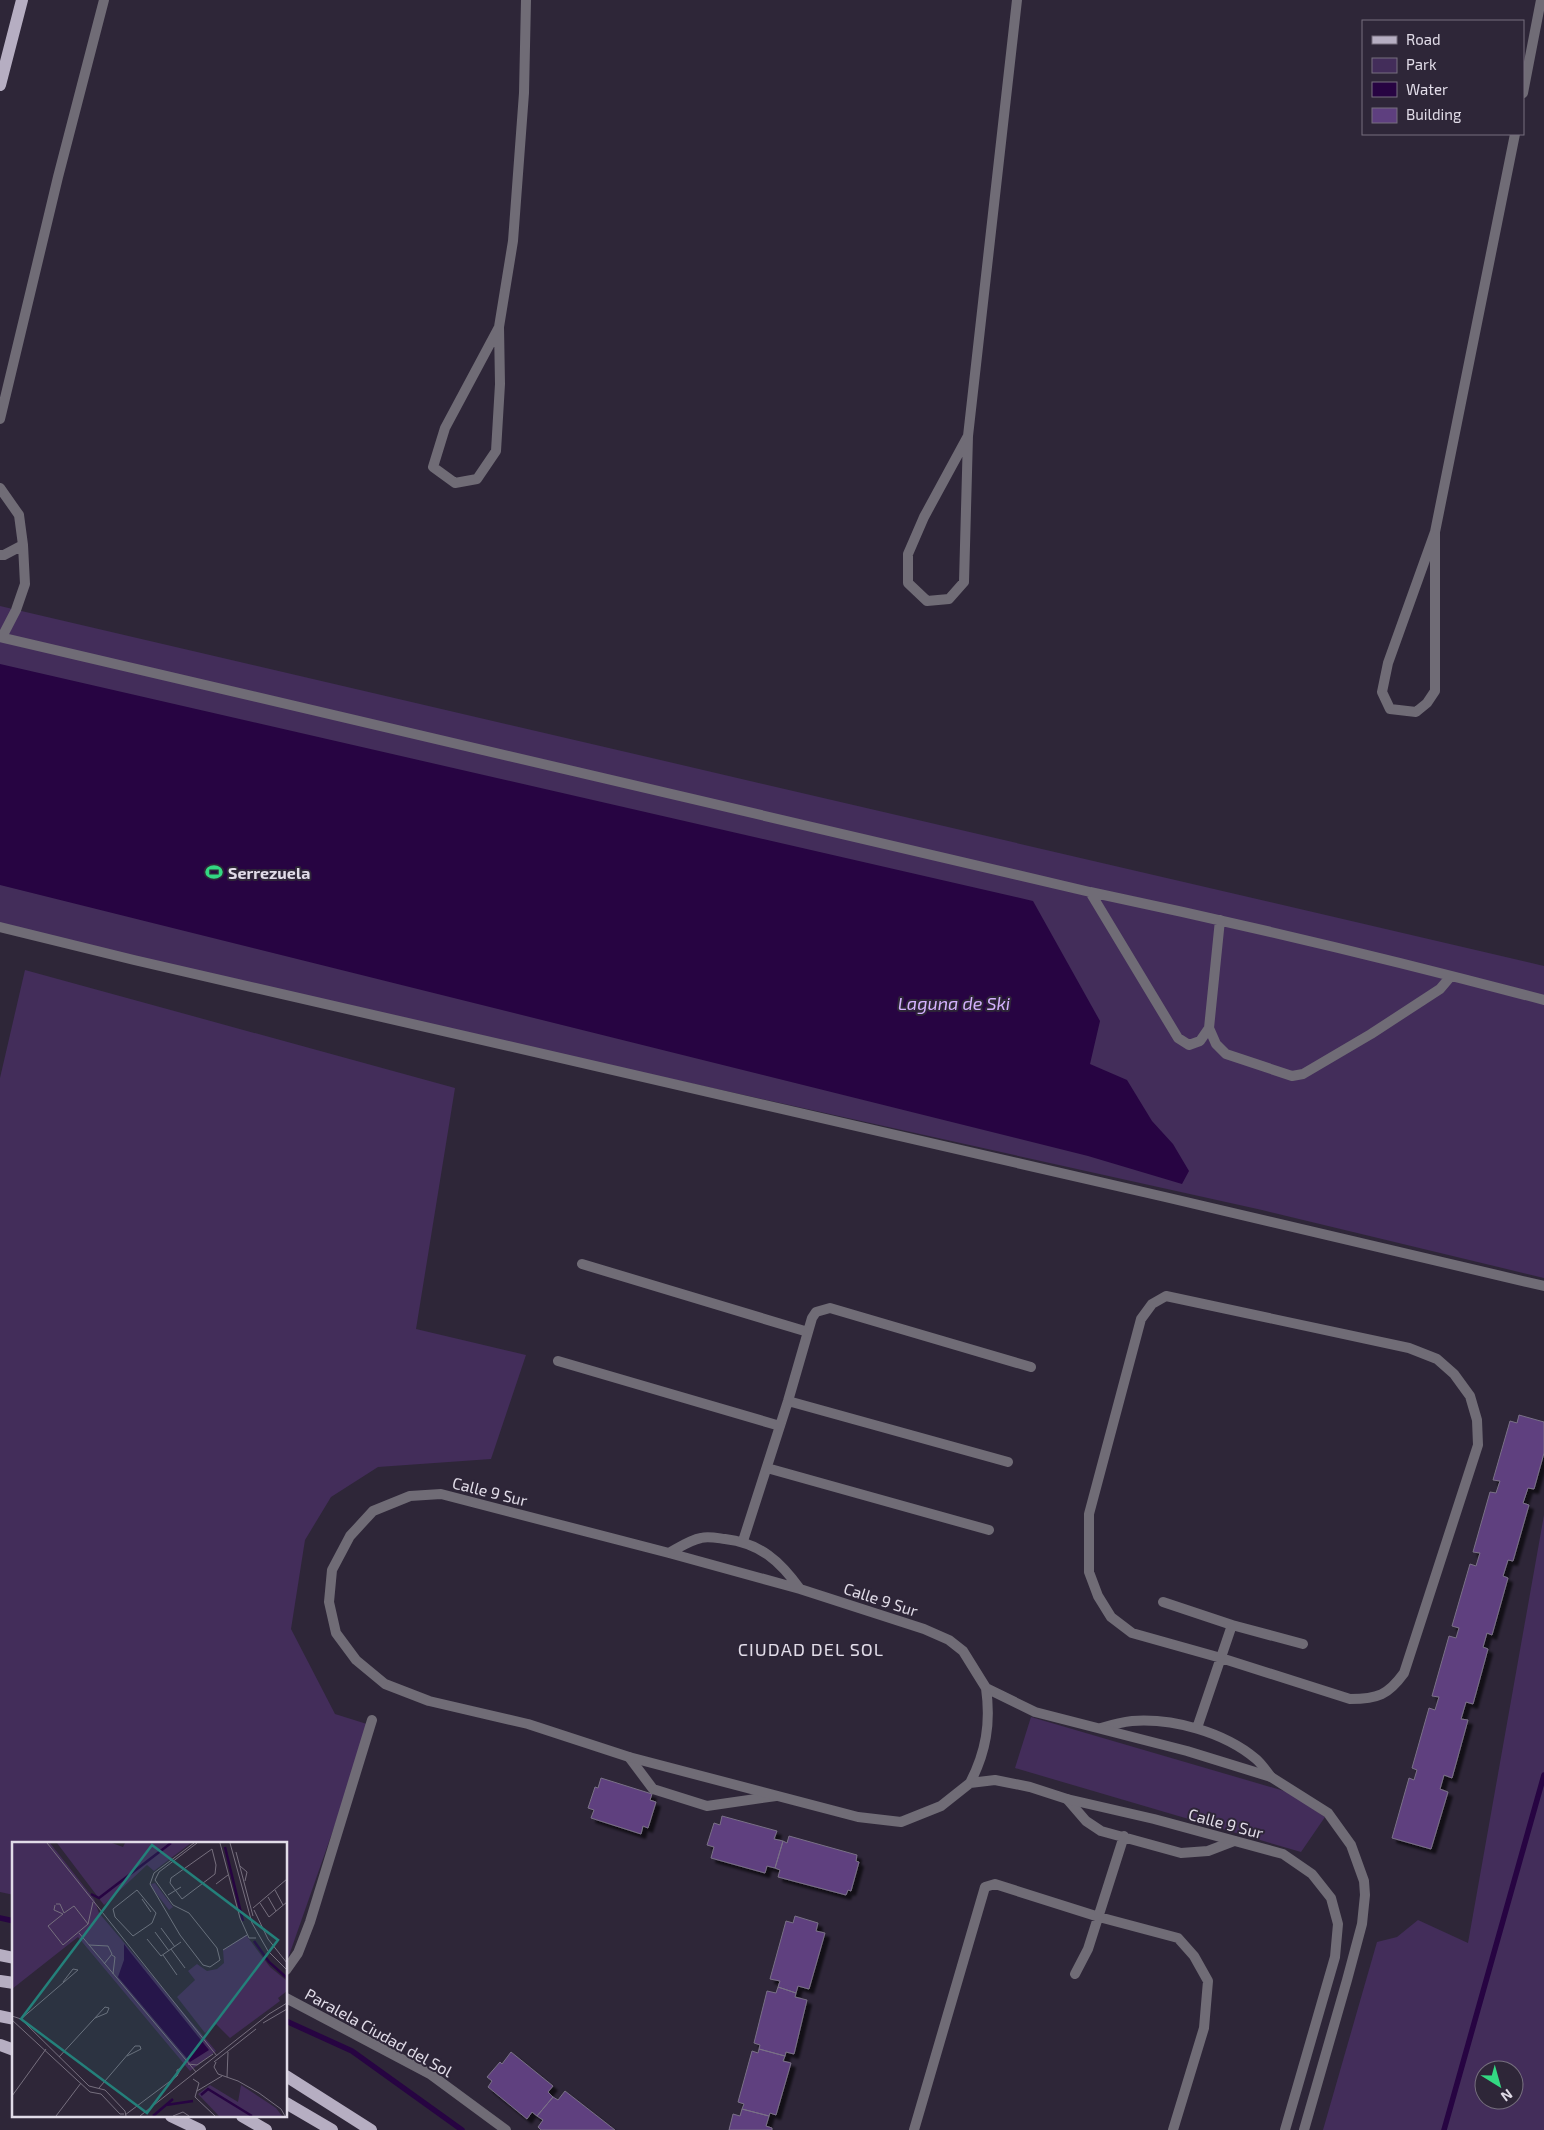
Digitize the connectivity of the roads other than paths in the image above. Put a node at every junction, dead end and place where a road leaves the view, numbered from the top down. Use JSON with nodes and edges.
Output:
{"nodes":[{"id":1,"x":22,"y":0,"type":"edge"},
{"id":2,"x":104,"y":0,"type":"edge"},
{"id":3,"x":526,"y":0,"type":"edge"},
{"id":4,"x":1017,"y":0,"type":"edge"},
{"id":5,"x":1542,"y":0,"type":"edge"},
{"id":6,"x":0,"y":85,"type":"edge"},
{"id":7,"x":1524,"y":88,"type":"edge"},
{"id":8,"x":1515,"y":135,"type":"edge"},
{"id":9,"x":499,"y":328,"type":"junction"},
{"id":10,"x":0,"y":419,"type":"edge"},
{"id":11,"x":968,"y":436,"type":"junction"},
{"id":12,"x":0,"y":488,"type":"edge"},
{"id":13,"x":1435,"y":532,"type":"junction"},
{"id":14,"x":23,"y":545,"type":"junction"},
{"id":15,"x":0,"y":555,"type":"edge"},
{"id":16,"x":1,"y":637,"type":"edge"},
{"id":17,"x":1090,"y":892,"type":"junction"},
{"id":18,"x":1220,"y":920,"type":"junction"},
{"id":19,"x":0,"y":927,"type":"edge"},
{"id":20,"x":1451,"y":976,"type":"junction"},
{"id":21,"x":1544,"y":1000,"type":"edge"},
{"id":22,"x":1209,"y":1028,"type":"junction"},
{"id":23,"x":582,"y":1264,"type":"dead end"},
{"id":24,"x":1544,"y":1286,"type":"edge"},
{"id":25,"x":808,"y":1332,"type":"junction"},
{"id":26,"x":558,"y":1361,"type":"dead end"},
{"id":27,"x":1031,"y":1367,"type":"dead end"},
{"id":28,"x":788,"y":1401,"type":"junction"},
{"id":29,"x":780,"y":1426,"type":"junction"},
{"id":30,"x":1008,"y":1462,"type":"dead end"},
{"id":31,"x":767,"y":1468,"type":"junction"},
{"id":32,"x":989,"y":1530,"type":"dead end"},
{"id":33,"x":744,"y":1541,"type":"junction"},
{"id":34,"x":669,"y":1553,"type":"junction"},
{"id":35,"x":800,"y":1589,"type":"junction"},
{"id":36,"x":1163,"y":1602,"type":"dead end"},
{"id":37,"x":1232,"y":1626,"type":"junction"},
{"id":38,"x":1303,"y":1644,"type":"dead end"},
{"id":39,"x":1221,"y":1658,"type":"junction"},
{"id":40,"x":986,"y":1688,"type":"junction"},
{"id":41,"x":372,"y":1720,"type":"dead end"},
{"id":42,"x":1101,"y":1728,"type":"junction"},
{"id":43,"x":1197,"y":1728,"type":"junction"},
{"id":44,"x":628,"y":1757,"type":"junction"},
{"id":45,"x":1271,"y":1777,"type":"junction"},
{"id":46,"x":970,"y":1783,"type":"junction"},
{"id":47,"x":776,"y":1796,"type":"junction"},
{"id":48,"x":1067,"y":1799,"type":"junction"},
{"id":49,"x":1124,"y":1836,"type":"junction"},
{"id":50,"x":1234,"y":1841,"type":"junction"},
{"id":51,"x":1099,"y":1916,"type":"junction"},
{"id":52,"x":288,"y":1967,"type":"edge"},
{"id":53,"x":1075,"y":1974,"type":"dead end"},
{"id":54,"x":288,"y":1999,"type":"edge"},
{"id":55,"x":288,"y":2077,"type":"edge"},
{"id":56,"x":288,"y":2104,"type":"edge"},
{"id":57,"x":175,"y":2118,"type":"edge"},
{"id":58,"x":245,"y":2118,"type":"edge"},
{"id":59,"x":200,"y":2130,"type":"edge"},
{"id":60,"x":266,"y":2130,"type":"edge"},
{"id":61,"x":332,"y":2130,"type":"edge"},
{"id":62,"x":371,"y":2130,"type":"edge"},
{"id":63,"x":506,"y":2130,"type":"edge"},
{"id":64,"x":914,"y":2130,"type":"edge"},
{"id":65,"x":1173,"y":2130,"type":"edge"},
{"id":66,"x":1285,"y":2130,"type":"edge"},
{"id":67,"x":1304,"y":2130,"type":"edge"}],
"edges":[{"from":1,"to":6,"type":"main road"},
{"from":2,"to":10,"type":"street"},
{"from":3,"to":9,"type":"street"},
{"from":4,"to":11,"type":"street"},
{"from":5,"to":7,"type":"street"},
{"from":8,"to":13,"type":"street"},
{"from":9,"to":9,"type":"street"},
{"from":11,"to":11,"type":"street"},
{"from":12,"to":14,"type":"street"},
{"from":13,"to":13,"type":"street"},
{"from":14,"to":15,"type":"street"},
{"from":14,"to":16,"type":"street"},
{"from":16,"to":17,"type":"street"},
{"from":17,"to":18,"type":"street"},
{"from":17,"to":22,"type":"street"},
{"from":18,"to":20,"type":"street"},
{"from":18,"to":22,"type":"street"},
{"from":19,"to":24,"type":"street"},
{"from":20,"to":21,"type":"street"},
{"from":20,"to":22,"type":"street"},
{"from":23,"to":25,"type":"street"},
{"from":25,"to":27,"type":"street"},
{"from":25,"to":28,"type":"street"},
{"from":26,"to":29,"type":"street"},
{"from":28,"to":29,"type":"street"},
{"from":28,"to":30,"type":"street"},
{"from":29,"to":31,"type":"street"},
{"from":31,"to":32,"type":"street"},
{"from":31,"to":33,"type":"street"},
{"from":33,"to":34,"type":"street"},
{"from":33,"to":35,"type":"street"},
{"from":34,"to":35,"type":"street","name":"Calle 9 Sur"},
{"from":34,"to":44,"type":"street","name":"Calle 9 Sur"},
{"from":35,"to":40,"type":"street","name":"Calle 9 Sur"},
{"from":36,"to":37,"type":"street"},
{"from":37,"to":38,"type":"street"},
{"from":37,"to":39,"type":"street"},
{"from":39,"to":39,"type":"street"},
{"from":39,"to":43,"type":"street"},
{"from":40,"to":42,"type":"street"},
{"from":40,"to":46,"type":"street"},
{"from":41,"to":52,"type":"street"},
{"from":42,"to":43,"type":"street"},
{"from":42,"to":45,"type":"street"},
{"from":43,"to":45,"type":"street"},
{"from":44,"to":47,"type":"street","name":"Calle 9 Sur"},
{"from":44,"to":47,"type":"street"},
{"from":45,"to":67,"type":"street"},
{"from":46,"to":47,"type":"street","name":"Calle 9 Sur"},
{"from":46,"to":48,"type":"street","name":"Calle 9 Sur"},
{"from":48,"to":49,"type":"street"},
{"from":48,"to":50,"type":"street","name":"Calle 9 Sur"},
{"from":49,"to":50,"type":"street"},
{"from":49,"to":51,"type":"street"},
{"from":50,"to":66,"type":"street","name":"Calle 9 Sur"},
{"from":51,"to":53,"type":"street"},
{"from":51,"to":64,"type":"street"},
{"from":51,"to":65,"type":"street"},
{"from":54,"to":63,"type":"street","name":"Paralela Ciudad del Sol"},
{"from":55,"to":62,"type":"main road"},
{"from":56,"to":61,"type":"main road"},
{"from":57,"to":59,"type":"main road"},
{"from":58,"to":60,"type":"main road"}]}
